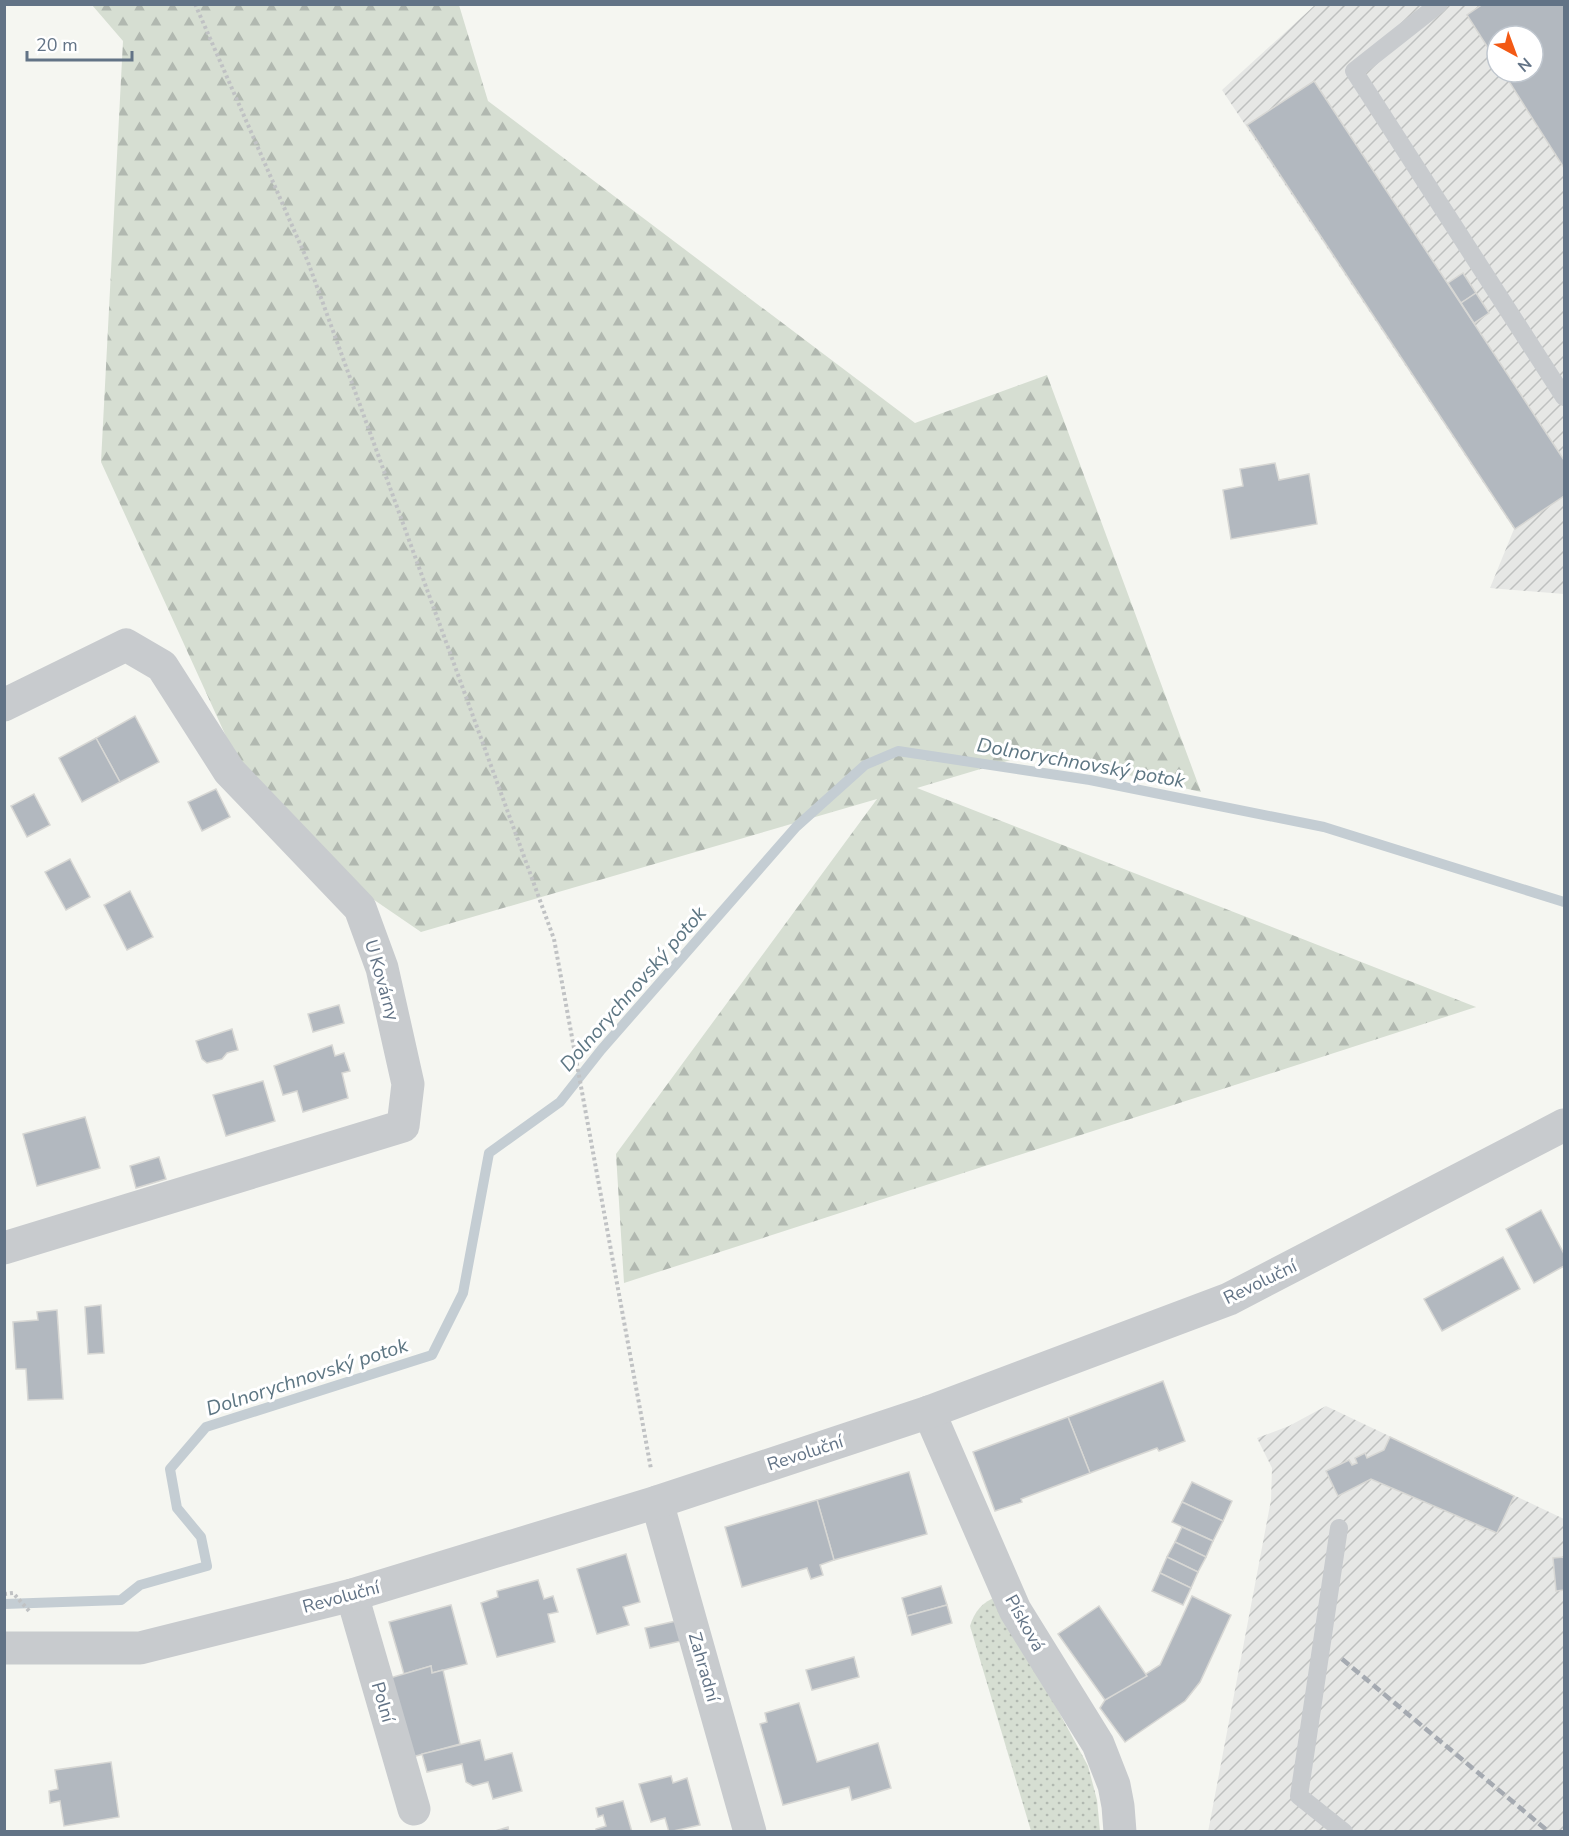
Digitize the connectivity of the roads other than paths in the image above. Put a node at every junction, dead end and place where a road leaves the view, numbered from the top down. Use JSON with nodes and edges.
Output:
{"nodes":[{"id":1,"x":1439,"y":4,"type":"edge"},
{"id":2,"x":1564,"y":397,"type":"edge"},
{"id":3,"x":4,"y":705,"type":"edge"},
{"id":4,"x":1564,"y":1125,"type":"edge"},
{"id":5,"x":4,"y":1248,"type":"edge"},
{"id":6,"x":929,"y":1412,"type":"junction"},
{"id":7,"x":657,"y":1502,"type":"junction"},
{"id":8,"x":1340,"y":1528,"type":"dead end"},
{"id":9,"x":352,"y":1595,"type":"junction"},
{"id":10,"x":5,"y":1648,"type":"edge"},
{"id":11,"x":414,"y":1809,"type":"dead end"},
{"id":12,"x":750,"y":1832,"type":"edge"},
{"id":13,"x":1120,"y":1832,"type":"edge"},
{"id":14,"x":1344,"y":1832,"type":"edge"}],
"edges":[{"from":1,"to":2,"type":"lane"},
{"from":3,"to":5,"type":"street","name":"U Kovárny"},
{"from":4,"to":6,"type":"street","name":"Revoluční"},
{"from":6,"to":7,"type":"street","name":"Revoluční"},
{"from":6,"to":13,"type":"street","name":"Písková"},
{"from":7,"to":9,"type":"street","name":"Revoluční"},
{"from":7,"to":12,"type":"street","name":"Zahradní"},
{"from":8,"to":14,"type":"lane"},
{"from":9,"to":10,"type":"street","name":"Revoluční"},
{"from":9,"to":11,"type":"street","name":"Polní"}]}
